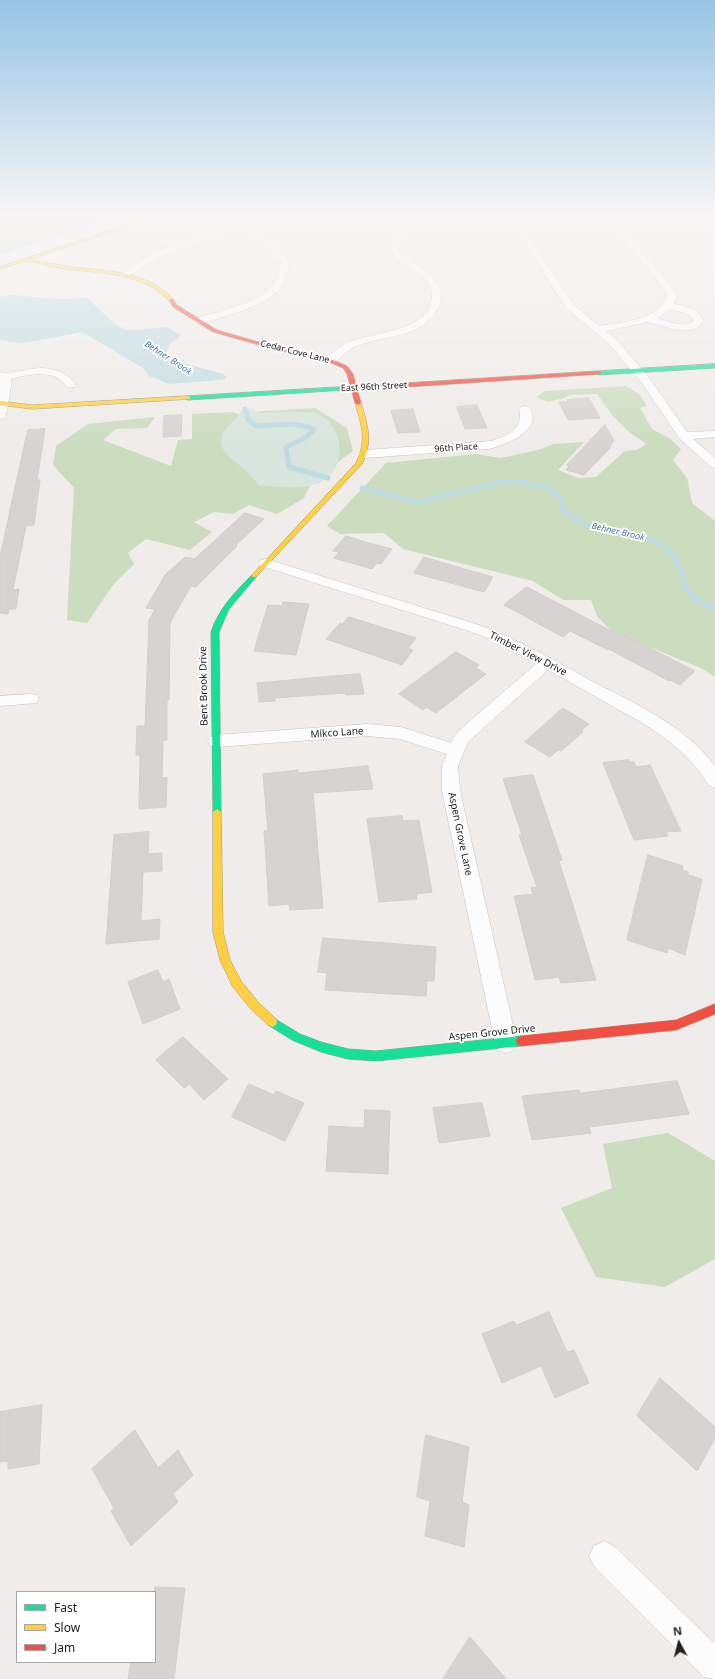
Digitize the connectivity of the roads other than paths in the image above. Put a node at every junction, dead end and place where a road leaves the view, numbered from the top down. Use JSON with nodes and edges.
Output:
{"nodes":[{"id":1,"x":168,"y":295,"type":"edge"},
{"id":2,"x":264,"y":295,"type":"edge"},
{"id":3,"x":437,"y":295,"type":"edge"},
{"id":4,"x":561,"y":295,"type":"edge"},
{"id":5,"x":672,"y":295,"type":"edge"},
{"id":6,"x":668,"y":306,"type":"junction"},
{"id":7,"x":648,"y":318,"type":"junction"},
{"id":8,"x":197,"y":322,"type":"junction"},
{"id":9,"x":598,"y":329,"type":"junction"},
{"id":10,"x":331,"y":360,"type":"junction"},
{"id":11,"x":715,"y":366,"type":"edge"},
{"id":12,"x":638,"y":371,"type":"junction"},
{"id":13,"x":3,"y":376,"type":"edge"},
{"id":14,"x":71,"y":385,"type":"dead end"},
{"id":15,"x":354,"y":388,"type":"junction"},
{"id":16,"x":32,"y":407,"type":"junction"},
{"id":17,"x":525,"y":409,"type":"dead end"},
{"id":18,"x":1,"y":410,"type":"edge"},
{"id":19,"x":715,"y":434,"type":"edge"},
{"id":20,"x":683,"y":436,"type":"junction"},
{"id":21,"x":365,"y":454,"type":"junction"},
{"id":22,"x":715,"y":464,"type":"edge"},
{"id":23,"x":266,"y":563,"type":"junction"},
{"id":24,"x":547,"y":663,"type":"junction"},
{"id":25,"x":31,"y":699,"type":"dead end"},
{"id":26,"x":0,"y":701,"type":"edge"},
{"id":27,"x":216,"y":741,"type":"junction"},
{"id":28,"x":455,"y":750,"type":"junction"},
{"id":29,"x":715,"y":781,"type":"edge"},
{"id":30,"x":715,"y":1009,"type":"edge"},
{"id":31,"x":274,"y":1024,"type":"joint"},
{"id":32,"x":506,"y":1043,"type":"junction"},
{"id":33,"x":604,"y":1556,"type":"dead end"},
{"id":34,"x":715,"y":1666,"type":"edge"}],
"edges":[{"from":1,"to":8,"type":"street","name":"Cedar Cove Lane"},
{"from":2,"to":8,"type":"street"},
{"from":3,"to":10,"type":"street"},
{"from":4,"to":9,"type":"street"},
{"from":5,"to":6,"type":"street"},
{"from":6,"to":7,"type":"street"},
{"from":6,"to":7,"type":"street"},
{"from":7,"to":9,"type":"street"},
{"from":8,"to":10,"type":"street","name":"Cedar Cove Lane"},
{"from":9,"to":12,"type":"street"},
{"from":10,"to":15,"type":"street","name":"Cedar Cove Lane"},
{"from":11,"to":12,"type":"street","name":"East 96th Street"},
{"from":12,"to":15,"type":"street","name":"East 96th Street"},
{"from":12,"to":20,"type":"street"},
{"from":13,"to":14,"type":"street"},
{"from":13,"to":18,"type":"street"},
{"from":15,"to":16,"type":"street","name":"East 96th Street"},
{"from":15,"to":21,"type":"street"},
{"from":16,"to":18,"type":"street","name":"East 96th Street"},
{"from":16,"to":18,"type":"street","name":"East 96th Street"},
{"from":17,"to":21,"type":"street","name":"96th Place"},
{"from":19,"to":20,"type":"street"},
{"from":20,"to":22,"type":"street"},
{"from":21,"to":23,"type":"street","name":"Bent Brook Drive"},
{"from":23,"to":24,"type":"street","name":"Timber View Drive"},
{"from":23,"to":27,"type":"street","name":"Bent Brook Drive"},
{"from":24,"to":28,"type":"street","name":"Aspen Grove Lane"},
{"from":24,"to":29,"type":"street","name":"Timber View Drive"},
{"from":25,"to":26,"type":"street"},
{"from":27,"to":28,"type":"street","name":"Mikco Lane"},
{"from":27,"to":31,"type":"street","name":"Bent Brook Drive"},
{"from":28,"to":32,"type":"street","name":"Aspen Grove Lane"},
{"from":30,"to":32,"type":"street","name":"Aspen Grove Drive"},
{"from":31,"to":32,"type":"street","name":"Aspen Grove Drive"},
{"from":33,"to":34,"type":"street"}]}
